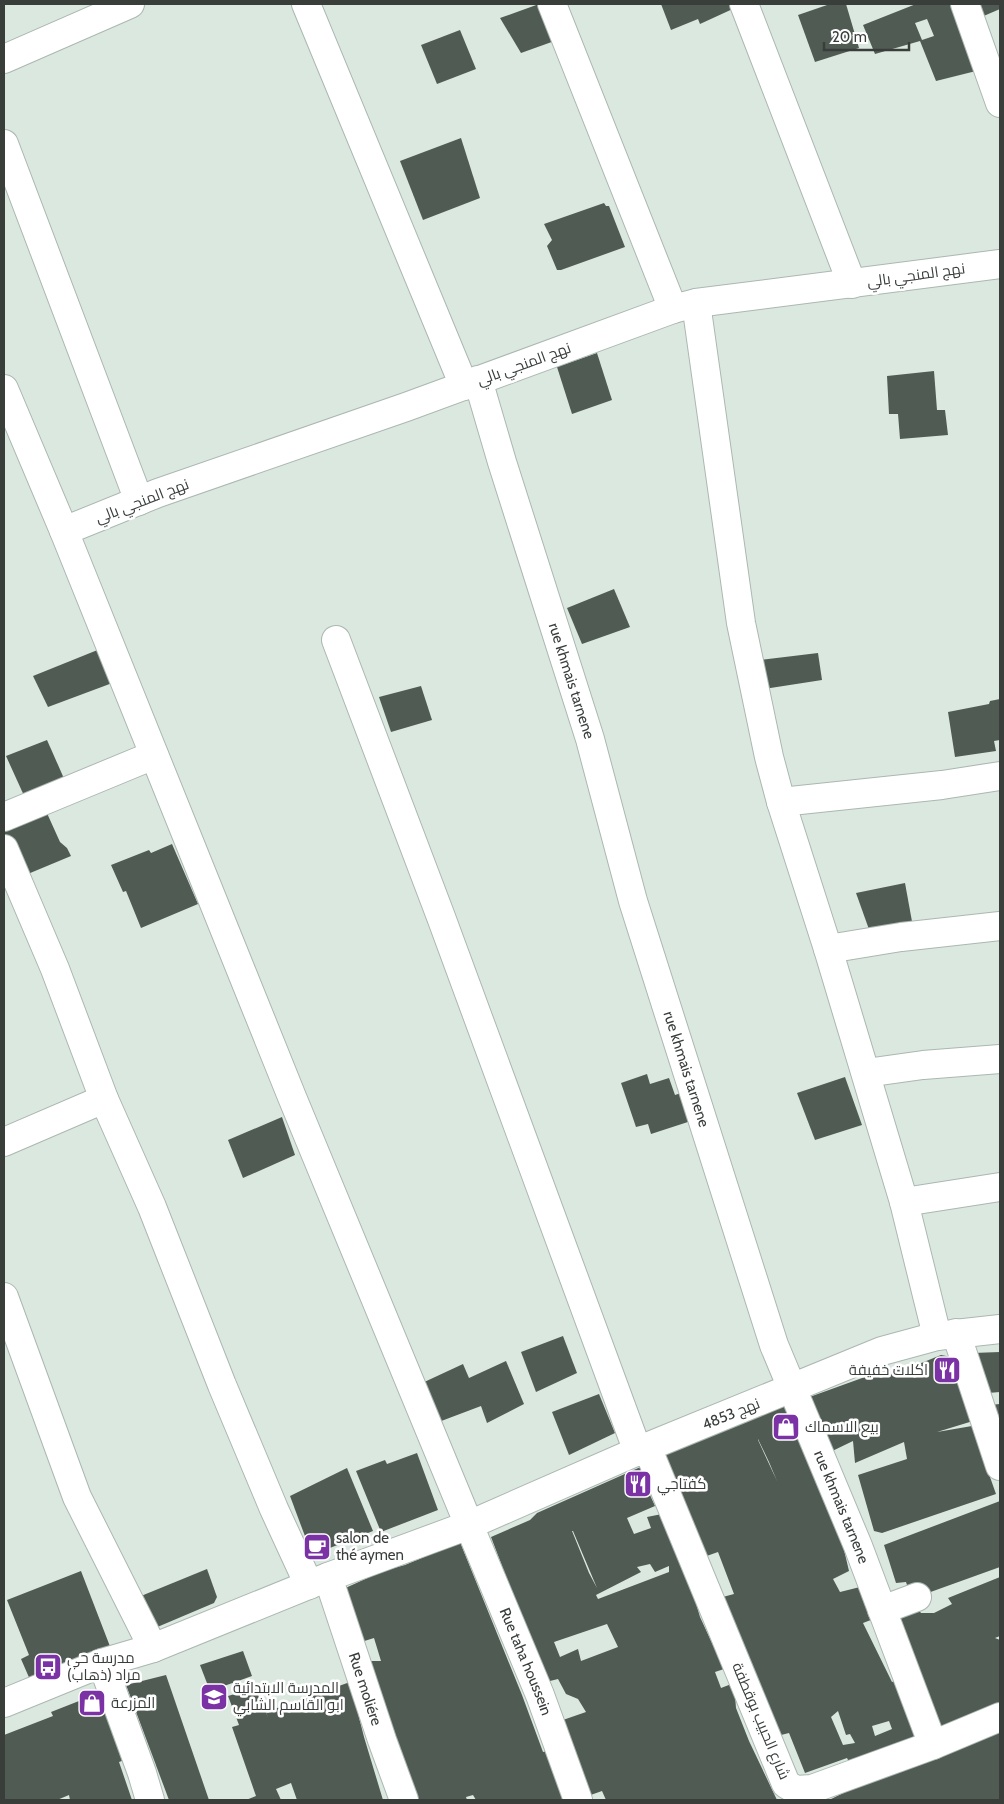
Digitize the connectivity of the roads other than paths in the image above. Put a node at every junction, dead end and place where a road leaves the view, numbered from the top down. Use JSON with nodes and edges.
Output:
{"nodes":[{"id":1,"x":130,"y":4,"type":"edge"},
{"id":2,"x":306,"y":4,"type":"edge"},
{"id":3,"x":552,"y":4,"type":"edge"},
{"id":4,"x":744,"y":4,"type":"edge"},
{"id":5,"x":965,"y":4,"type":"edge"},
{"id":6,"x":4,"y":59,"type":"edge"},
{"id":7,"x":1000,"y":103,"type":"edge"},
{"id":8,"x":4,"y":144,"type":"edge"},
{"id":9,"x":1000,"y":264,"type":"edge"},
{"id":10,"x":852,"y":284,"type":"junction"},
{"id":11,"x":685,"y":306,"type":"junction"},
{"id":12,"x":471,"y":383,"type":"junction"},
{"id":13,"x":4,"y":389,"type":"edge"},
{"id":14,"x":139,"y":501,"type":"junction"},
{"id":15,"x":64,"y":531,"type":"junction"},
{"id":16,"x":336,"y":640,"type":"dead end"},
{"id":17,"x":154,"y":755,"type":"junction"},
{"id":18,"x":1000,"y":776,"type":"edge"},
{"id":19,"x":781,"y":802,"type":"junction"},
{"id":20,"x":4,"y":817,"type":"edge"},
{"id":21,"x":4,"y":849,"type":"edge"},
{"id":22,"x":1000,"y":926,"type":"edge"},
{"id":23,"x":828,"y":949,"type":"junction"},
{"id":24,"x":1000,"y":1059,"type":"edge"},
{"id":25,"x":866,"y":1073,"type":"junction"},
{"id":26,"x":104,"y":1099,"type":"junction"},
{"id":27,"x":4,"y":1142,"type":"edge"},
{"id":28,"x":1000,"y":1187,"type":"edge"},
{"id":29,"x":904,"y":1202,"type":"junction"},
{"id":30,"x":4,"y":1297,"type":"edge"},
{"id":31,"x":1000,"y":1328,"type":"edge"},
{"id":32,"x":946,"y":1334,"type":"junction"},
{"id":33,"x":11,"y":1336,"type":"edge"},
{"id":34,"x":792,"y":1388,"type":"junction"},
{"id":35,"x":989,"y":1400,"type":"edge"},
{"id":36,"x":643,"y":1450,"type":"junction"},
{"id":37,"x":1000,"y":1466,"type":"edge"},
{"id":38,"x":469,"y":1525,"type":"junction"},
{"id":39,"x":318,"y":1581,"type":"junction"},
{"id":40,"x":917,"y":1597,"type":"dead end"},
{"id":41,"x":882,"y":1610,"type":"junction"},
{"id":42,"x":153,"y":1648,"type":"junction"},
{"id":43,"x":102,"y":1663,"type":"junction"},
{"id":44,"x":4,"y":1703,"type":"edge"},
{"id":45,"x":1000,"y":1717,"type":"edge"},
{"id":46,"x":933,"y":1745,"type":"junction"},
{"id":47,"x":150,"y":1800,"type":"edge"},
{"id":48,"x":404,"y":1800,"type":"edge"},
{"id":49,"x":578,"y":1800,"type":"edge"}],
"edges":[{"from":1,"to":6,"type":"street"},
{"from":2,"to":12,"type":"street","name":"rue khmais tarnene"},
{"from":3,"to":11,"type":"street"},
{"from":4,"to":10,"type":"street"},
{"from":5,"to":7,"type":"street"},
{"from":8,"to":14,"type":"street"},
{"from":9,"to":10,"type":"street","name":"نهج المنجي بالي"},
{"from":10,"to":11,"type":"street","name":"نهج المنجي بالي"},
{"from":11,"to":12,"type":"street","name":"نهج المنجي بالي"},
{"from":11,"to":19,"type":"street"},
{"from":12,"to":14,"type":"street","name":"نهج المنجي بالي"},
{"from":12,"to":34,"type":"street","name":"rue khmais tarnene"},
{"from":13,"to":15,"type":"street","name":"Rue taha houssein"},
{"from":14,"to":15,"type":"street","name":"نهج المنجي بالي"},
{"from":15,"to":17,"type":"street","name":"Rue taha houssein"},
{"from":16,"to":36,"type":"street","name":"شارع الحبيب بوقطفة"},
{"from":17,"to":20,"type":"street"},
{"from":17,"to":38,"type":"street","name":"Rue taha houssein"},
{"from":18,"to":19,"type":"street"},
{"from":19,"to":23,"type":"street"},
{"from":21,"to":26,"type":"street","name":"Rue moliére"},
{"from":22,"to":23,"type":"street"},
{"from":23,"to":25,"type":"street"},
{"from":24,"to":25,"type":"street"},
{"from":25,"to":29,"type":"street"},
{"from":26,"to":27,"type":"street"},
{"from":26,"to":39,"type":"street","name":"Rue moliére"},
{"from":28,"to":29,"type":"street"},
{"from":29,"to":32,"type":"street"},
{"from":30,"to":33,"type":"street"},
{"from":31,"to":32,"type":"street","name":"نهج 4853"},
{"from":32,"to":34,"type":"street","name":"نهج 4853"},
{"from":32,"to":35,"type":"street"},
{"from":33,"to":42,"type":"street"},
{"from":34,"to":36,"type":"street","name":"نهج 4853"},
{"from":34,"to":41,"type":"street","name":"rue khmais tarnene"},
{"from":35,"to":37,"type":"street"},
{"from":36,"to":38,"type":"street","name":"نهج 4853"},
{"from":36,"to":46,"type":"street","name":"شارع الحبيب بوقطفة"},
{"from":38,"to":39,"type":"street","name":"نهج 4853"},
{"from":38,"to":49,"type":"street","name":"Rue taha houssein"},
{"from":39,"to":42,"type":"street","name":"نهج 4853"},
{"from":39,"to":48,"type":"street","name":"Rue moliére"},
{"from":40,"to":41,"type":"street"},
{"from":41,"to":46,"type":"street","name":"rue khmais tarnene"},
{"from":42,"to":43,"type":"street","name":"نهج 4853"},
{"from":43,"to":44,"type":"street","name":"نهج 4853"},
{"from":43,"to":47,"type":"street"},
{"from":45,"to":46,"type":"street","name":"شارع الحبيب بوقطفة"}]}
